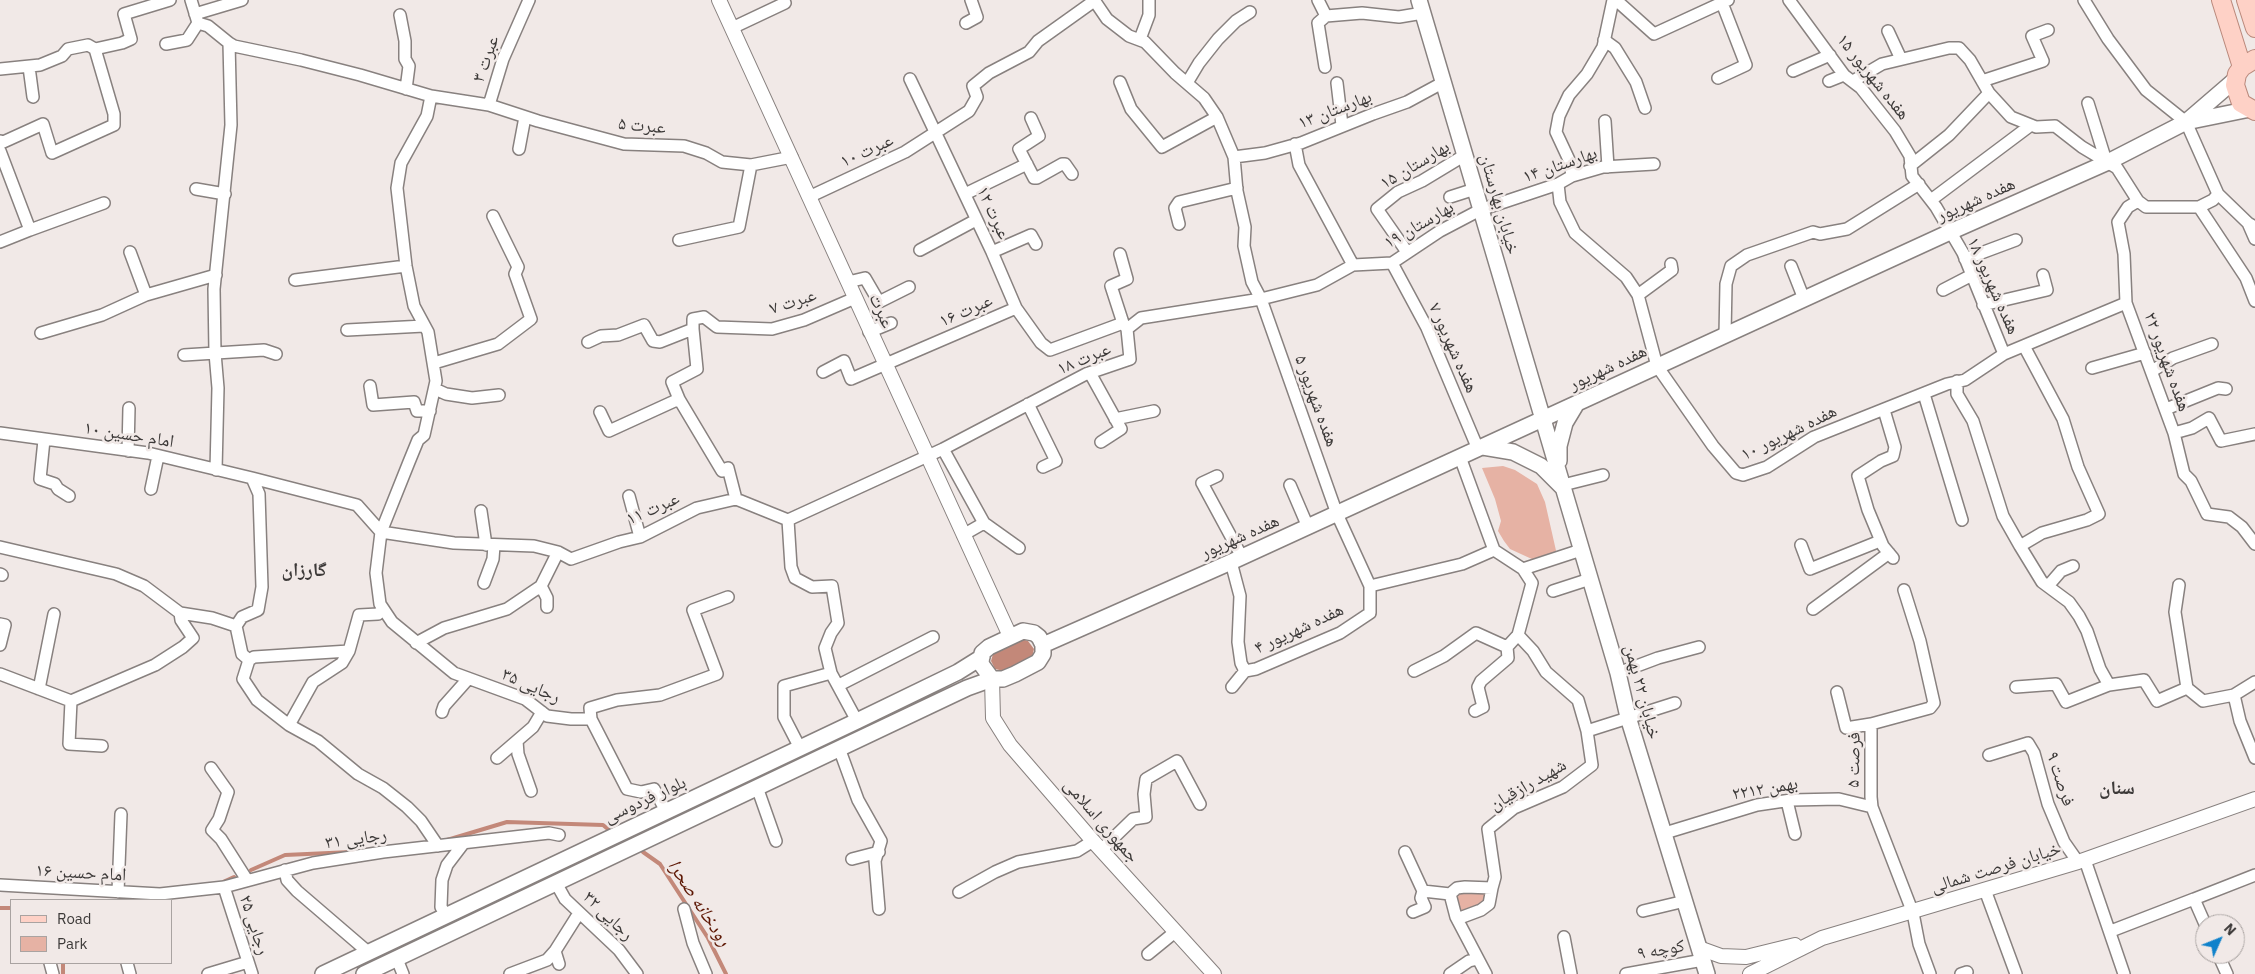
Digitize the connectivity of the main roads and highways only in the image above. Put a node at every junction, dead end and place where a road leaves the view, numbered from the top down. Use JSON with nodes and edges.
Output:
{"nodes":[{"id":1,"x":2221,"y":0,"type":"edge"},
{"id":2,"x":2246,"y":0,"type":"edge"},
{"id":3,"x":1421,"y":7,"type":"edge"},
{"id":4,"x":2255,"y":28,"type":"edge"},
{"id":5,"x":2244,"y":68,"type":"edge"},
{"id":6,"x":2253,"y":110,"type":"edge"},
{"id":7,"x":2186,"y":122,"type":"junction"},
{"id":8,"x":1578,"y":403,"type":"junction"},
{"id":9,"x":1543,"y":419,"type":"junction"},
{"id":10,"x":1480,"y":448,"type":"junction"},
{"id":11,"x":1559,"y":470,"type":"junction"},
{"id":12,"x":1563,"y":487,"type":"junction"},
{"id":13,"x":1043,"y":645,"type":"junction"},
{"id":14,"x":982,"y":657,"type":"junction"},
{"id":15,"x":992,"y":679,"type":"junction"},
{"id":16,"x":550,"y":866,"type":"junction"},
{"id":17,"x":556,"y":883,"type":"junction"},
{"id":18,"x":1703,"y":961,"type":"edge"},
{"id":19,"x":323,"y":974,"type":"edge"},
{"id":20,"x":364,"y":974,"type":"edge"}],
"edges":[{"from":1,"to":5,"type":"main road"},
{"from":2,"to":4,"type":"main road"},
{"from":3,"to":9,"type":"main road","name":"خیابان بهارستان"},
{"from":5,"to":6,"type":"main road"},
{"from":5,"to":7,"type":"main road","name":"هفده شهریور"},
{"from":6,"to":7,"type":"main road","name":"هفده شهریور"},
{"from":7,"to":8,"type":"main road","name":"هفده شهریور"},
{"from":8,"to":9,"type":"main road","name":"هفده شهریور"},
{"from":8,"to":11,"type":"main road"},
{"from":9,"to":10,"type":"main road","name":"هفده شهریور"},
{"from":9,"to":11,"type":"main road","name":"خیابان ۲۲ بهمن"},
{"from":10,"to":12,"type":"main road"},
{"from":10,"to":13,"type":"main road","name":"هفده شهریور"},
{"from":11,"to":12,"type":"main road","name":"خیابان ۲۲ بهمن"},
{"from":12,"to":18,"type":"main road","name":"خیابان ۲۲ بهمن"},
{"from":13,"to":14,"type":"main road","name":"بلوار فردوسی"},
{"from":13,"to":15,"type":"main road","name":"بلوار فردوسی"},
{"from":14,"to":15,"type":"main road"},
{"from":14,"to":16,"type":"main road","name":"بلوار فردوسی"},
{"from":15,"to":17,"type":"main road","name":"بلوار فردوسی"},
{"from":16,"to":17,"type":"main road"},
{"from":16,"to":19,"type":"main road","name":"بلوار فردوسی"},
{"from":17,"to":20,"type":"main road","name":"بلوار فردوسی"}]}
